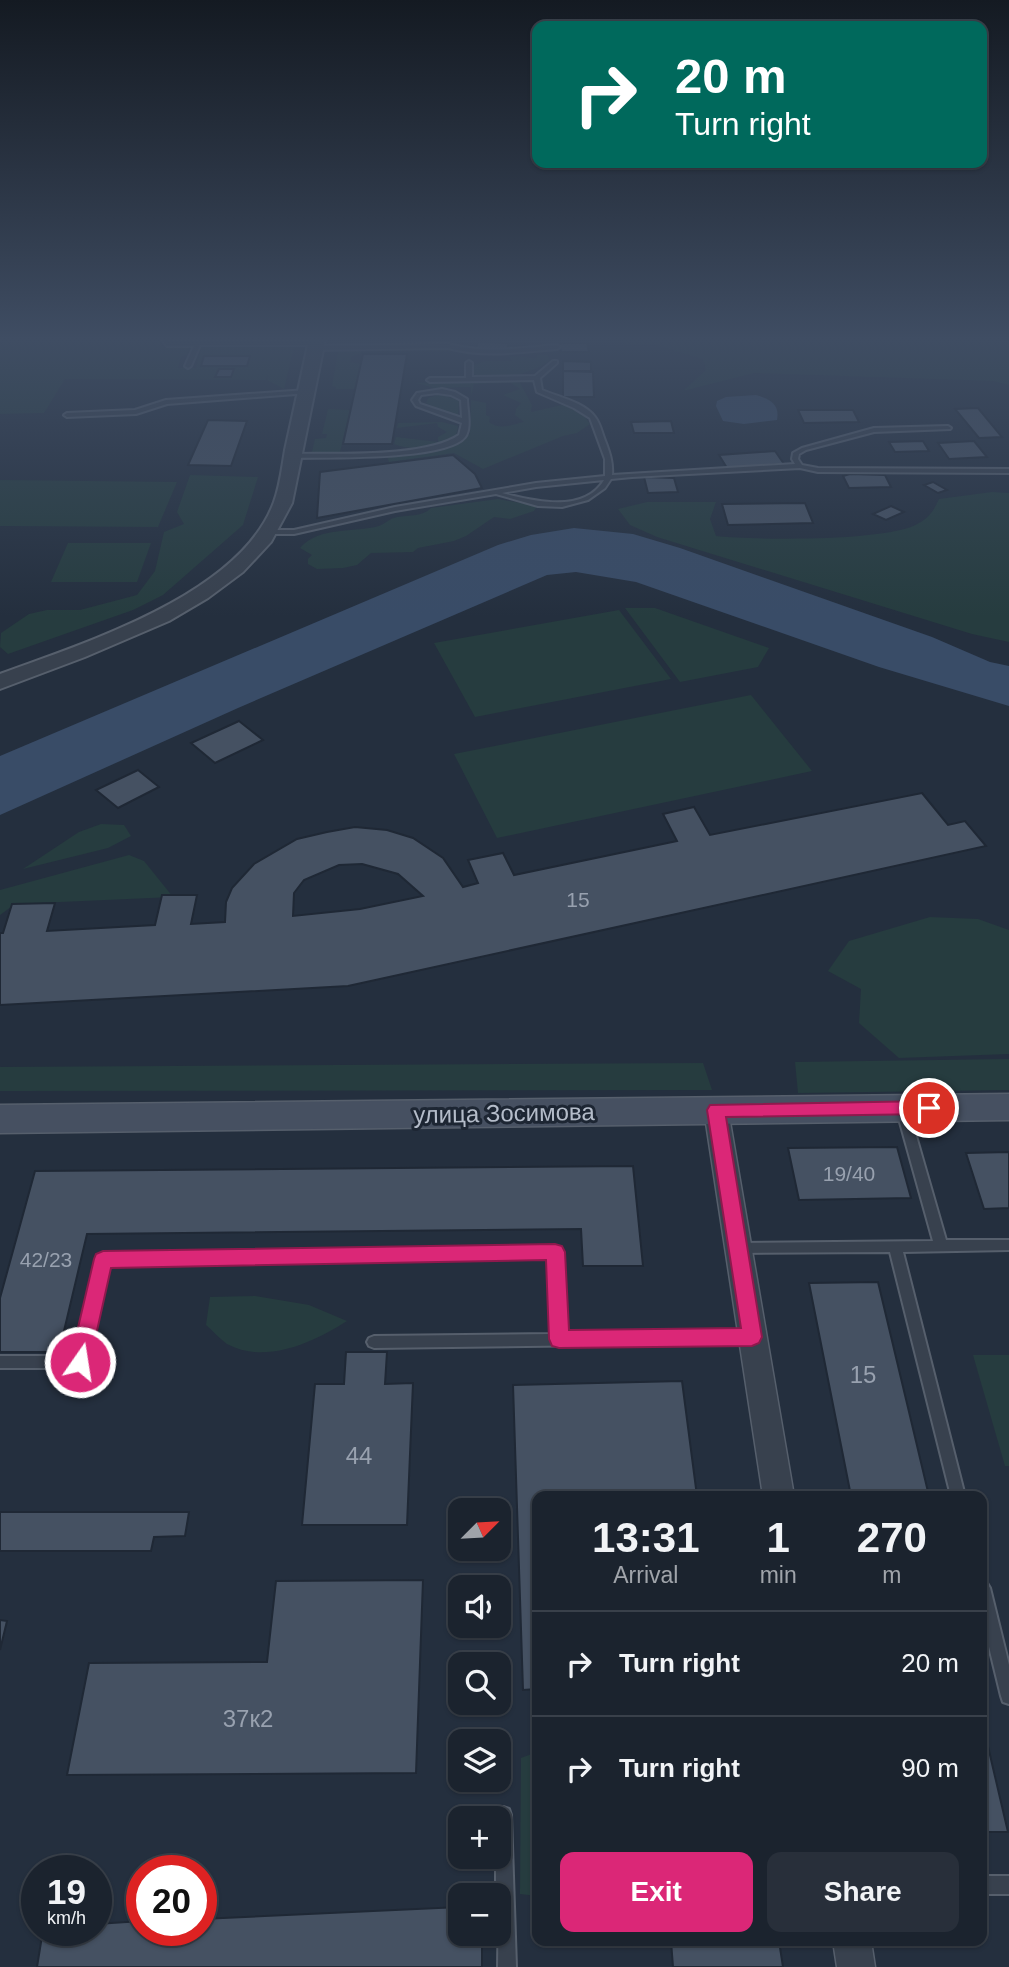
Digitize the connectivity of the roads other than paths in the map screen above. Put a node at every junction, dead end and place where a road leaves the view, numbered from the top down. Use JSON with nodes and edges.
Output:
{"nodes":[{"id":1,"x":298,"y":432,"type":"edge"},
{"id":2,"x":464,"y":432,"type":"edge"},
{"id":3,"x":598,"y":432,"type":"edge"},
{"id":4,"x":867,"y":432,"type":"edge"},
{"id":5,"x":293,"y":456,"type":"junction"},
{"id":6,"x":800,"y":466,"type":"junction"},
{"id":7,"x":1009,"y":471,"type":"edge"},
{"id":8,"x":608,"y":478,"type":"junction"},
{"id":9,"x":496,"y":494,"type":"junction"},
{"id":10,"x":268,"y":532,"type":"junction"},
{"id":11,"x":0,"y":682,"type":"edge"},
{"id":12,"x":1009,"y":1107,"type":"edge"},
{"id":13,"x":902,"y":1108,"type":"junction"},
{"id":14,"x":716,"y":1110,"type":"junction"},
{"id":15,"x":0,"y":1119,"type":"edge"},
{"id":16,"x":941,"y":1245,"type":"junction"},
{"id":17,"x":1009,"y":1245,"type":"edge"},
{"id":18,"x":895,"y":1246,"type":"junction"},
{"id":19,"x":738,"y":1248,"type":"junction"},
{"id":20,"x":752,"y":1337,"type":"junction"},
{"id":21,"x":559,"y":1339,"type":"junction"},
{"id":22,"x":374,"y":1342,"type":"dead end"},
{"id":23,"x":0,"y":1362,"type":"edge"},
{"id":24,"x":778,"y":1491,"type":"edge"},
{"id":25,"x":957,"y":1491,"type":"edge"},
{"id":26,"x":987,"y":1608,"type":"edge"},
{"id":27,"x":1009,"y":1696,"type":"edge"},
{"id":28,"x":505,"y":1869,"type":"edge"},
{"id":29,"x":987,"y":1885,"type":"edge"},
{"id":30,"x":1009,"y":1885,"type":"edge"},
{"id":31,"x":853,"y":1946,"type":"edge"},
{"id":32,"x":508,"y":1967,"type":"edge"},
{"id":33,"x":856,"y":1967,"type":"edge"}],
"edges":[{"from":1,"to":5,"type":"street"},
{"from":2,"to":5,"type":"lane"},
{"from":3,"to":8,"type":"lane"},
{"from":4,"to":6,"type":"lane"},
{"from":5,"to":10,"type":"street"},
{"from":6,"to":7,"type":"lane"},
{"from":6,"to":8,"type":"lane"},
{"from":8,"to":9,"type":"lane"},
{"from":8,"to":9,"type":"lane"},
{"from":9,"to":10,"type":"lane"},
{"from":10,"to":11,"type":"street"},
{"from":12,"to":13,"type":"main road","name":"улица Зосимова"},
{"from":13,"to":14,"type":"main road","name":"улица Зосимова"},
{"from":13,"to":16,"type":"lane"},
{"from":14,"to":15,"type":"main road","name":"улица Зосимова"},
{"from":14,"to":19,"type":"street"},
{"from":16,"to":17,"type":"lane"},
{"from":16,"to":18,"type":"lane"},
{"from":18,"to":19,"type":"lane"},
{"from":18,"to":25,"type":"lane"},
{"from":19,"to":20,"type":"street"},
{"from":20,"to":21,"type":"lane"},
{"from":20,"to":24,"type":"street"},
{"from":21,"to":22,"type":"lane"},
{"from":21,"to":23,"type":"lane"},
{"from":26,"to":27,"type":"lane"},
{"from":28,"to":32,"type":"lane"},
{"from":29,"to":30,"type":"lane"},
{"from":31,"to":33,"type":"street"}]}
